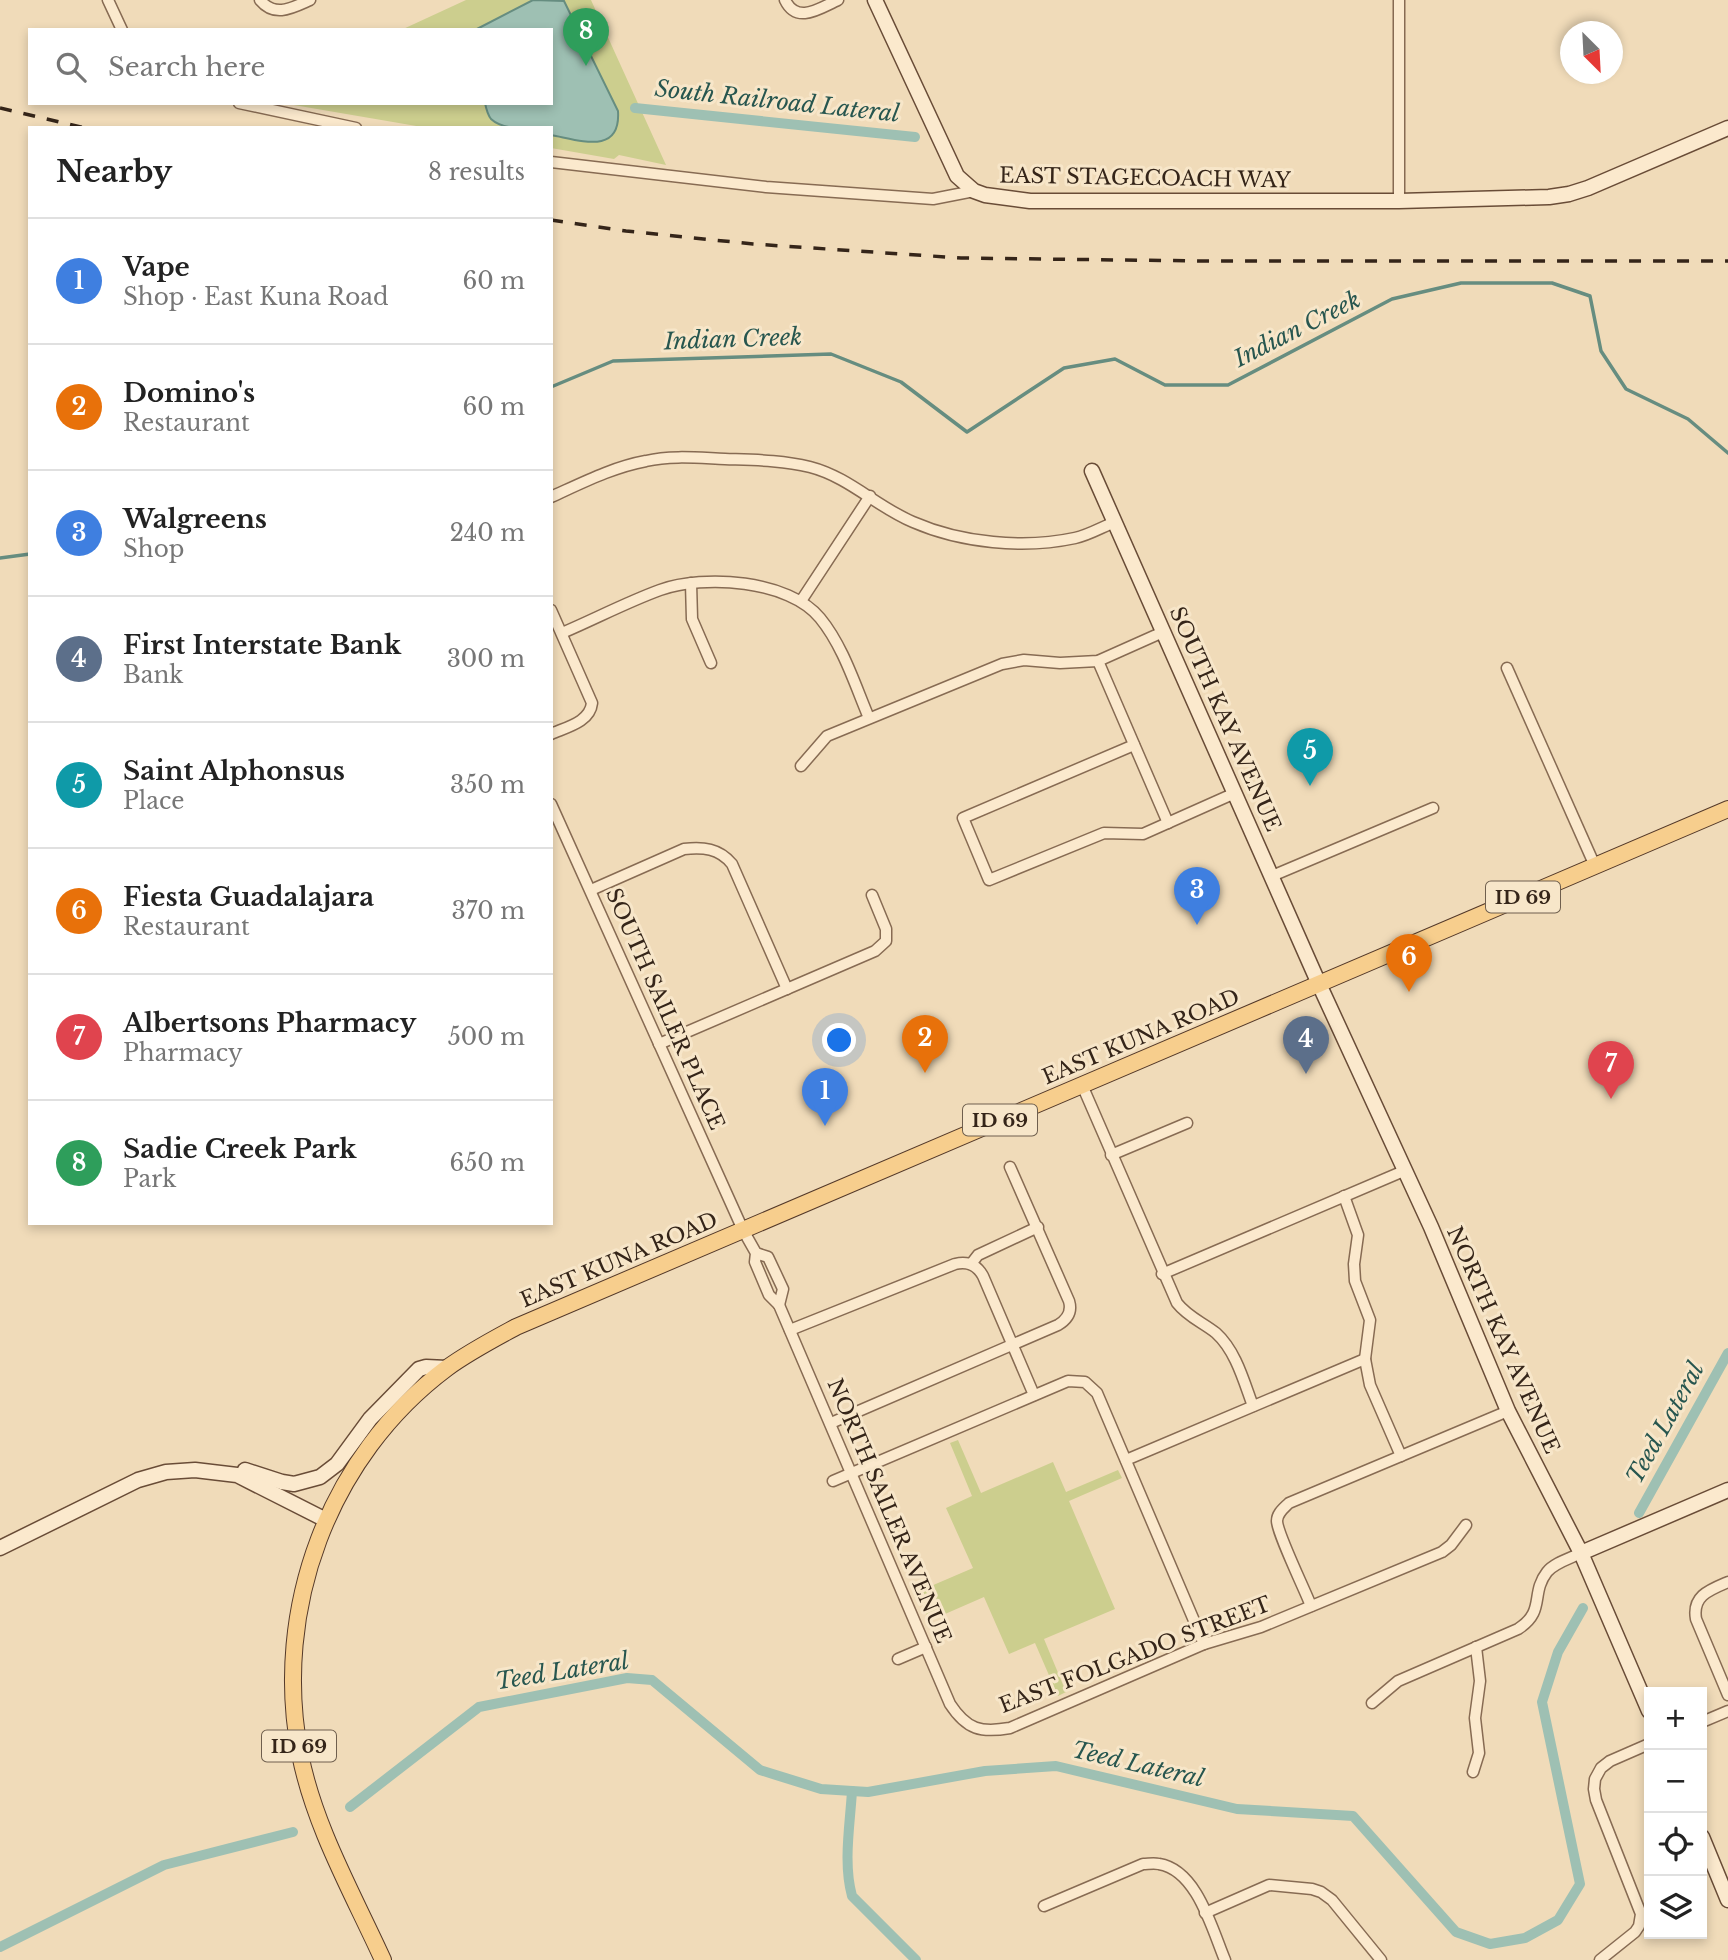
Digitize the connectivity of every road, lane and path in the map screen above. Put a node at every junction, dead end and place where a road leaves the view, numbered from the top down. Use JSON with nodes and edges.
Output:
{"nodes":[{"id":1,"x":108,"y":0,"type":"edge"},
{"id":2,"x":260,"y":0,"type":"edge"},
{"id":3,"x":310,"y":0,"type":"edge"},
{"id":4,"x":785,"y":0,"type":"edge"},
{"id":5,"x":838,"y":0,"type":"edge"},
{"id":6,"x":875,"y":0,"type":"edge"},
{"id":7,"x":1399,"y":0,"type":"edge"},
{"id":8,"x":121,"y":28,"type":"edge"},
{"id":9,"x":248,"y":105,"type":"edge"},
{"id":10,"x":347,"y":126,"type":"edge"},
{"id":11,"x":1728,"y":128,"type":"edge"},
{"id":12,"x":553,"y":162,"type":"edge"},
{"id":13,"x":974,"y":191,"type":"junction"},
{"id":14,"x":1398,"y":201,"type":"junction"},
{"id":15,"x":1092,"y":471,"type":"dead end"},
{"id":16,"x":553,"y":496,"type":"edge"},
{"id":17,"x":870,"y":496,"type":"junction"},
{"id":18,"x":1115,"y":522,"type":"junction"},
{"id":19,"x":691,"y":583,"type":"junction"},
{"id":20,"x":801,"y":601,"type":"junction"},
{"id":21,"x":553,"y":614,"type":"edge"},
{"id":22,"x":1164,"y":632,"type":"junction"},
{"id":23,"x":562,"y":633,"type":"junction"},
{"id":24,"x":1098,"y":661,"type":"junction"},
{"id":25,"x":711,"y":663,"type":"dead end"},
{"id":26,"x":1507,"y":668,"type":"dead end"},
{"id":27,"x":869,"y":718,"type":"junction"},
{"id":28,"x":553,"y":733,"type":"edge"},
{"id":29,"x":1135,"y":745,"type":"junction"},
{"id":30,"x":801,"y":766,"type":"dead end"},
{"id":31,"x":1235,"y":793,"type":"junction"},
{"id":32,"x":553,"y":808,"type":"edge"},
{"id":33,"x":1433,"y":808,"type":"dead end"},
{"id":34,"x":1728,"y":809,"type":"edge"},
{"id":35,"x":1168,"y":823,"type":"junction"},
{"id":36,"x":1595,"y":866,"type":"junction"},
{"id":37,"x":1272,"y":876,"type":"junction"},
{"id":38,"x":591,"y":890,"type":"junction"},
{"id":39,"x":872,"y":895,"type":"dead end"},
{"id":40,"x":1319,"y":984,"type":"junction"},
{"id":41,"x":786,"y":989,"type":"junction"},
{"id":42,"x":659,"y":1044,"type":"junction"},
{"id":43,"x":1082,"y":1085,"type":"junction"},
{"id":44,"x":1187,"y":1122,"type":"dead end"},
{"id":45,"x":1111,"y":1155,"type":"junction"},
{"id":46,"x":1010,"y":1167,"type":"dead end"},
{"id":47,"x":1406,"y":1170,"type":"junction"},
{"id":48,"x":1345,"y":1196,"type":"junction"},
{"id":49,"x":1038,"y":1227,"type":"junction"},
{"id":50,"x":743,"y":1230,"type":"junction"},
{"id":51,"x":971,"y":1264,"type":"junction"},
{"id":52,"x":1162,"y":1274,"type":"junction"},
{"id":53,"x":790,"y":1330,"type":"junction"},
{"id":54,"x":1013,"y":1345,"type":"junction"},
{"id":55,"x":1365,"y":1359,"type":"junction"},
{"id":56,"x":447,"y":1368,"type":"junction"},
{"id":57,"x":1034,"y":1395,"type":"junction"},
{"id":58,"x":1253,"y":1406,"type":"junction"},
{"id":59,"x":1508,"y":1411,"type":"junction"},
{"id":60,"x":831,"y":1423,"type":"junction"},
{"id":61,"x":1401,"y":1456,"type":"junction"},
{"id":62,"x":1126,"y":1460,"type":"junction"},
{"id":63,"x":852,"y":1473,"type":"junction"},
{"id":64,"x":237,"y":1475,"type":"junction"},
{"id":65,"x":833,"y":1481,"type":"dead end"},
{"id":66,"x":1728,"y":1490,"type":"edge"},
{"id":67,"x":326,"y":1520,"type":"junction"},
{"id":68,"x":1466,"y":1525,"type":"dead end"},
{"id":69,"x":0,"y":1548,"type":"edge"},
{"id":70,"x":1581,"y":1553,"type":"junction"},
{"id":71,"x":1728,"y":1582,"type":"edge"},
{"id":72,"x":1311,"y":1606,"type":"junction"},
{"id":73,"x":1205,"y":1644,"type":"junction"},
{"id":74,"x":926,"y":1647,"type":"junction"},
{"id":75,"x":1476,"y":1647,"type":"junction"},
{"id":76,"x":898,"y":1659,"type":"dead end"},
{"id":77,"x":1728,"y":1695,"type":"edge"},
{"id":78,"x":1644,"y":1700,"type":"edge"},
{"id":79,"x":1373,"y":1703,"type":"dead end"},
{"id":80,"x":1728,"y":1711,"type":"edge"},
{"id":81,"x":1707,"y":1720,"type":"edge"},
{"id":82,"x":970,"y":1726,"type":"joint"},
{"id":83,"x":1644,"y":1746,"type":"edge"},
{"id":84,"x":1473,"y":1772,"type":"dead end"},
{"id":85,"x":1707,"y":1849,"type":"edge"},
{"id":86,"x":1728,"y":1899,"type":"edge"},
{"id":87,"x":1044,"y":1906,"type":"dead end"},
{"id":88,"x":1205,"y":1913,"type":"junction"},
{"id":89,"x":383,"y":1960,"type":"edge"},
{"id":90,"x":1225,"y":1960,"type":"edge"},
{"id":91,"x":1381,"y":1960,"type":"edge"},
{"id":92,"x":1600,"y":1960,"type":"edge"}],
"edges":[{"from":1,"to":8,"type":"street"},
{"from":2,"to":3,"type":"street"},
{"from":4,"to":5,"type":"street"},
{"from":6,"to":13,"type":"street"},
{"from":7,"to":14,"type":"street"},
{"from":9,"to":10,"type":"street"},
{"from":11,"to":14,"type":"street","name":"EAST STAGECOACH WAY"},
{"from":12,"to":13,"type":"street","name":"EAST STAGECOACH WAY"},
{"from":13,"to":14,"type":"street","name":"EAST STAGECOACH WAY"},
{"from":15,"to":18,"type":"street","name":"SOUTH KAY AVENUE"},
{"from":16,"to":17,"type":"street"},
{"from":17,"to":18,"type":"street"},
{"from":17,"to":20,"type":"street"},
{"from":18,"to":22,"type":"street","name":"SOUTH KAY AVENUE"},
{"from":19,"to":20,"type":"street"},
{"from":19,"to":23,"type":"street"},
{"from":19,"to":25,"type":"street"},
{"from":20,"to":27,"type":"street"},
{"from":21,"to":23,"type":"street"},
{"from":22,"to":24,"type":"street"},
{"from":22,"to":31,"type":"street","name":"SOUTH KAY AVENUE"},
{"from":23,"to":28,"type":"street"},
{"from":24,"to":27,"type":"street"},
{"from":24,"to":29,"type":"street"},
{"from":26,"to":36,"type":"street"},
{"from":27,"to":30,"type":"street"},
{"from":29,"to":35,"type":"street"},
{"from":29,"to":35,"type":"street"},
{"from":31,"to":35,"type":"street"},
{"from":31,"to":37,"type":"street","name":"SOUTH KAY AVENUE"},
{"from":32,"to":38,"type":"street","name":"SOUTH SAILER PLACE"},
{"from":33,"to":37,"type":"street"},
{"from":34,"to":36,"type":"main road","number":"ID 69"},
{"from":36,"to":40,"type":"main road","number":"ID 69"},
{"from":37,"to":40,"type":"street","name":"SOUTH KAY AVENUE"},
{"from":38,"to":41,"type":"street"},
{"from":38,"to":42,"type":"street","name":"SOUTH SAILER PLACE"},
{"from":39,"to":41,"type":"street"},
{"from":40,"to":43,"type":"main road","name":"EAST KUNA ROAD","number":"ID 69"},
{"from":40,"to":47,"type":"street","name":"NORTH KAY AVENUE"},
{"from":41,"to":42,"type":"street"},
{"from":42,"to":50,"type":"street","name":"SOUTH SAILER PLACE"},
{"from":43,"to":45,"type":"street"},
{"from":43,"to":50,"type":"main road","name":"EAST KUNA ROAD","number":"ID 69"},
{"from":44,"to":45,"type":"street"},
{"from":45,"to":52,"type":"street"},
{"from":46,"to":49,"type":"street"},
{"from":47,"to":48,"type":"street"},
{"from":47,"to":59,"type":"street","name":"NORTH KAY AVENUE"},
{"from":48,"to":52,"type":"street"},
{"from":48,"to":55,"type":"street"},
{"from":49,"to":51,"type":"street"},
{"from":49,"to":54,"type":"street"},
{"from":50,"to":53,"type":"street","name":"NORTH SAILER AVENUE"},
{"from":50,"to":56,"type":"main road","name":"EAST KUNA ROAD","number":"ID 69"},
{"from":51,"to":53,"type":"street"},
{"from":51,"to":54,"type":"street"},
{"from":52,"to":58,"type":"street"},
{"from":53,"to":60,"type":"street","name":"NORTH SAILER AVENUE"},
{"from":54,"to":57,"type":"street"},
{"from":54,"to":60,"type":"street"},
{"from":55,"to":58,"type":"street"},
{"from":55,"to":61,"type":"street"},
{"from":56,"to":64,"type":"street"},
{"from":56,"to":67,"type":"main road","name":"EAST KUNA ROAD","number":"ID 69"},
{"from":57,"to":62,"type":"street"},
{"from":57,"to":63,"type":"street"},
{"from":58,"to":62,"type":"street"},
{"from":59,"to":61,"type":"street"},
{"from":59,"to":70,"type":"street","name":"NORTH KAY AVENUE"},
{"from":60,"to":63,"type":"street","name":"NORTH SAILER AVENUE"},
{"from":61,"to":72,"type":"street"},
{"from":62,"to":73,"type":"street"},
{"from":63,"to":65,"type":"street"},
{"from":63,"to":74,"type":"street","name":"NORTH SAILER AVENUE"},
{"from":64,"to":67,"type":"street"},
{"from":64,"to":69,"type":"street"},
{"from":66,"to":70,"type":"street"},
{"from":67,"to":89,"type":"main road","number":"ID 69"},
{"from":68,"to":72,"type":"street","name":"EAST FOLGADO STREET"},
{"from":70,"to":75,"type":"street"},
{"from":70,"to":78,"type":"street","name":"NORTH KAY AVENUE"},
{"from":71,"to":77,"type":"street"},
{"from":72,"to":73,"type":"street","name":"EAST FOLGADO STREET"},
{"from":73,"to":82,"type":"street","name":"EAST FOLGADO STREET"},
{"from":74,"to":76,"type":"street"},
{"from":74,"to":82,"type":"street","name":"NORTH SAILER AVENUE"},
{"from":75,"to":79,"type":"street"},
{"from":75,"to":84,"type":"street"},
{"from":80,"to":81,"type":"street"},
{"from":83,"to":92,"type":"street"},
{"from":85,"to":86,"type":"street"},
{"from":87,"to":88,"type":"street"},
{"from":88,"to":90,"type":"street"},
{"from":88,"to":91,"type":"street"}]}
